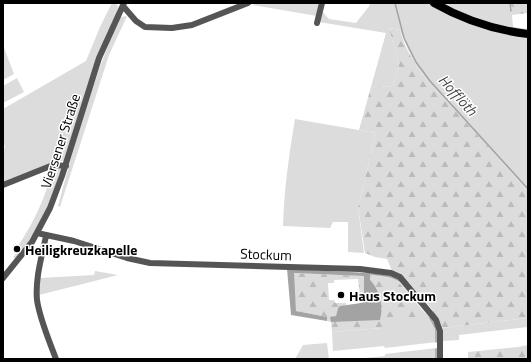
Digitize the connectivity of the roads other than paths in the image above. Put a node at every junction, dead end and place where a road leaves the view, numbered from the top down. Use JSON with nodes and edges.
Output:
{"nodes":[{"id":1,"x":248,"y":3,"type":"edge"},
{"id":2,"x":322,"y":3,"type":"edge"},
{"id":3,"x":434,"y":3,"type":"edge"},
{"id":4,"x":124,"y":5,"type":"edge"},
{"id":5,"x":317,"y":23,"type":"dead end"},
{"id":6,"x":528,"y":34,"type":"edge"},
{"id":7,"x":66,"y":166,"type":"junction"},
{"id":8,"x":3,"y":185,"type":"edge"},
{"id":9,"x":37,"y":234,"type":"junction"},
{"id":10,"x":46,"y":236,"type":"junction"},
{"id":11,"x":3,"y":278,"type":"edge"},
{"id":12,"x":56,"y":359,"type":"edge"},
{"id":13,"x":440,"y":359,"type":"edge"}],
"edges":[{"from":1,"to":4,"type":"street"},
{"from":2,"to":5,"type":"street"},
{"from":3,"to":6,"type":"main road"},
{"from":4,"to":7,"type":"street","name":"Viersener Straße"},
{"from":7,"to":8,"type":"street"},
{"from":7,"to":9,"type":"street","name":"Viersener Straße"},
{"from":9,"to":10,"type":"street","name":"Stockum"},
{"from":9,"to":11,"type":"street","name":"Viersener Straße"},
{"from":10,"to":12,"type":"street"},
{"from":10,"to":13,"type":"street","name":"Stockum"}]}
